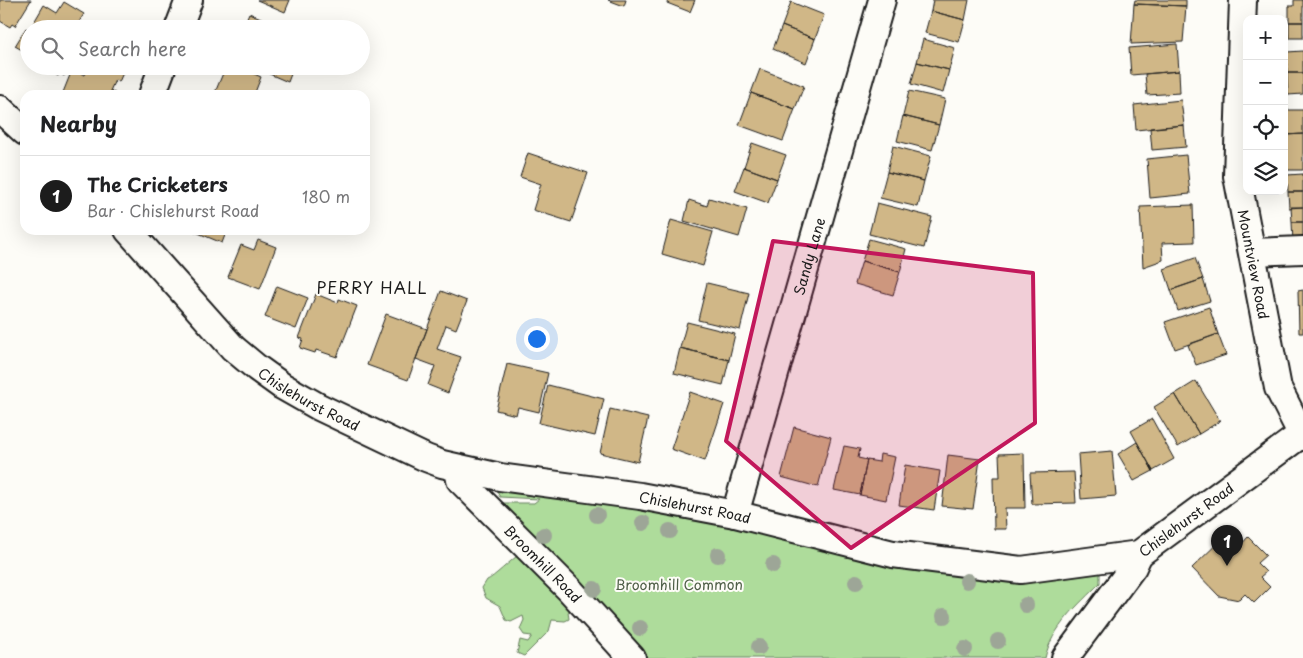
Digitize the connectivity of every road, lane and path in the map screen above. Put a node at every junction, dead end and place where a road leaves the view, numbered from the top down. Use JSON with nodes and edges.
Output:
{"nodes":[{"id":1,"x":188,"y":0,"type":"edge"},
{"id":2,"x":1243,"y":0,"type":"edge"},
{"id":3,"x":877,"y":2,"type":"edge"},
{"id":4,"x":181,"y":20,"type":"edge"},
{"id":5,"x":160,"y":75,"type":"edge"},
{"id":6,"x":154,"y":90,"type":"edge"},
{"id":7,"x":0,"y":109,"type":"edge"},
{"id":8,"x":20,"y":127,"type":"edge"},
{"id":9,"x":132,"y":235,"type":"edge"},
{"id":10,"x":1303,"y":250,"type":"edge"},
{"id":11,"x":1253,"y":252,"type":"junction"},
{"id":12,"x":1302,"y":435,"type":"edge"},
{"id":13,"x":458,"y":468,"type":"junction"},
{"id":14,"x":735,"y":514,"type":"junction"},
{"id":15,"x":1138,"y":554,"type":"junction"},
{"id":16,"x":632,"y":658,"type":"edge"},
{"id":17,"x":1065,"y":658,"type":"edge"}],
"edges":[{"from":1,"to":4,"type":"street"},
{"from":2,"to":11,"type":"street","name":"Mountview Road"},
{"from":3,"to":14,"type":"street","name":"Sandy Lane"},
{"from":5,"to":6,"type":"street"},
{"from":7,"to":8,"type":"street"},
{"from":9,"to":13,"type":"street","name":"Chislehurst Road"},
{"from":10,"to":11,"type":"street"},
{"from":11,"to":12,"type":"street","name":"Mountview Road"},
{"from":12,"to":15,"type":"street","name":"Chislehurst Road"},
{"from":13,"to":14,"type":"street","name":"Chislehurst Road"},
{"from":13,"to":16,"type":"street","name":"Broomhill Road"},
{"from":14,"to":15,"type":"street","name":"Chislehurst Road"},
{"from":15,"to":17,"type":"street"}]}
